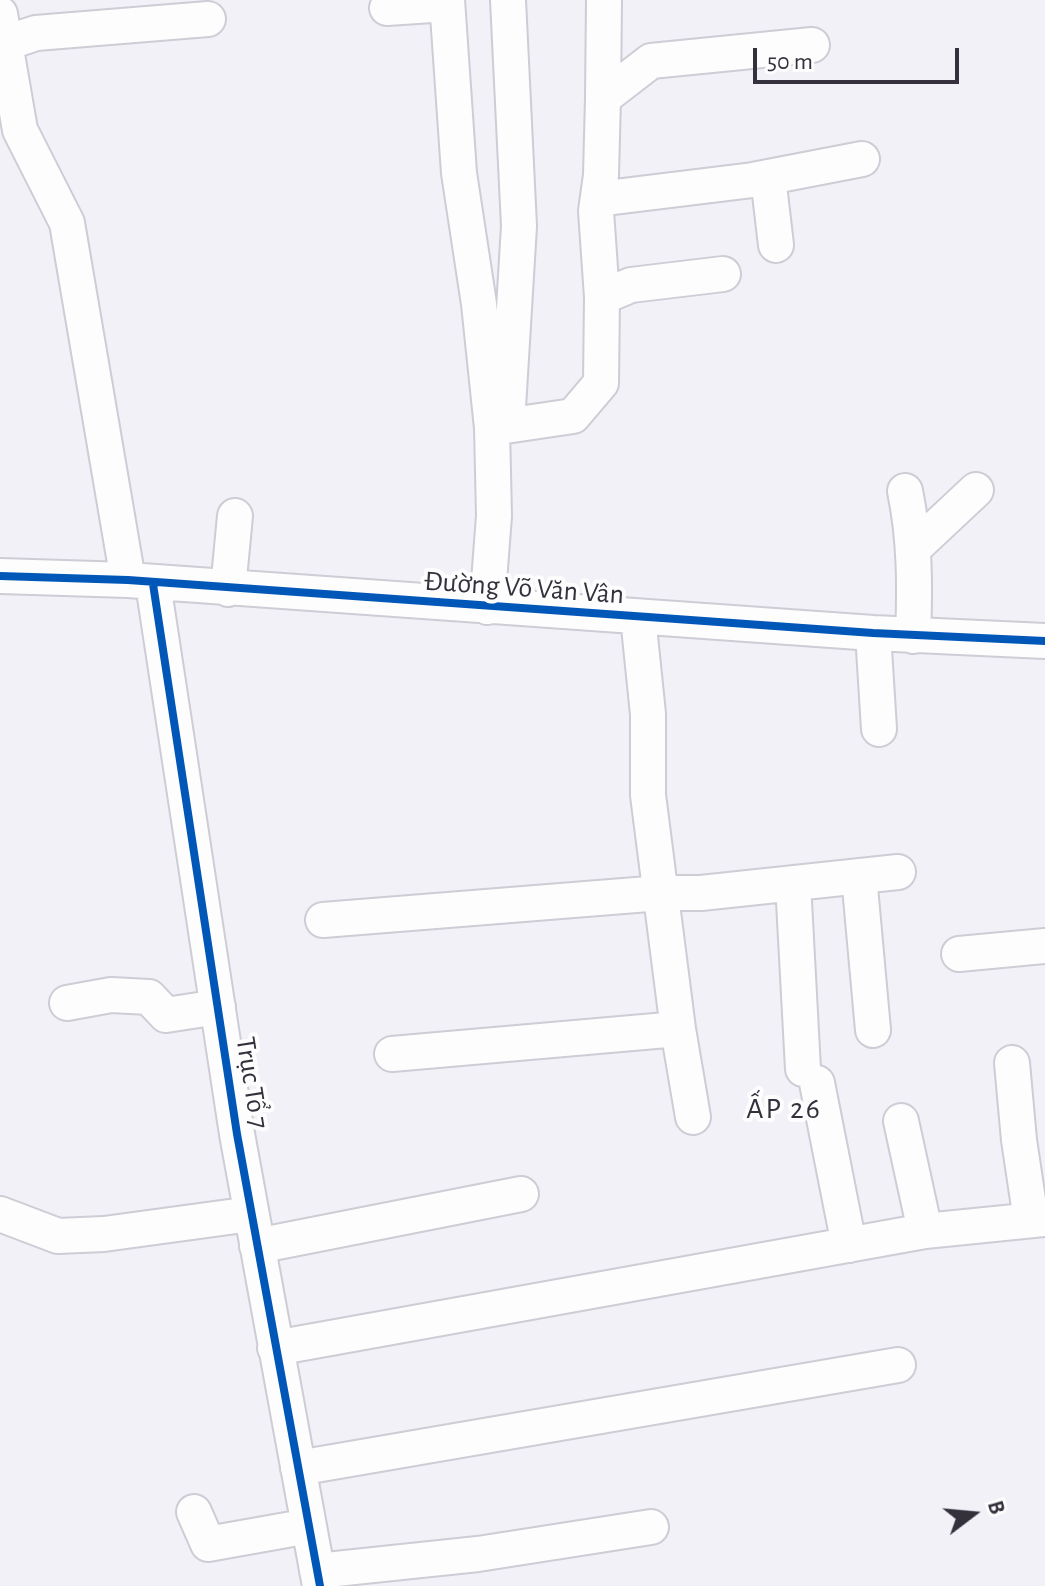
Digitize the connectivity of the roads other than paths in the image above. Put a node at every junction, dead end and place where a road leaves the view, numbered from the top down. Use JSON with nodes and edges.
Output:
{"nodes":[{"id":1,"x":508,"y":0,"type":"edge"},
{"id":2,"x":604,"y":0,"type":"edge"},
{"id":3,"x":447,"y":2,"type":"edge"},
{"id":4,"x":387,"y":8,"type":"dead end"},
{"id":5,"x":157,"y":12,"type":"edge"},
{"id":6,"x":208,"y":19,"type":"dead end"},
{"id":7,"x":3,"y":29,"type":"edge"},
{"id":8,"x":812,"y":45,"type":"dead end"},
{"id":9,"x":603,"y":98,"type":"junction"},
{"id":10,"x":34,"y":158,"type":"junction"},
{"id":11,"x":0,"y":159,"type":"edge"},
{"id":12,"x":862,"y":159,"type":"dead end"},
{"id":13,"x":768,"y":177,"type":"junction"},
{"id":14,"x":598,"y":199,"type":"junction"},
{"id":15,"x":776,"y":245,"type":"dead end"},
{"id":16,"x":723,"y":274,"type":"dead end"},
{"id":17,"x":602,"y":297,"type":"junction"},
{"id":18,"x":500,"y":426,"type":"junction"},
{"id":19,"x":976,"y":490,"type":"dead end"},
{"id":20,"x":905,"y":491,"type":"dead end"},
{"id":21,"x":235,"y":516,"type":"dead end"},
{"id":22,"x":913,"y":549,"type":"junction"},
{"id":23,"x":0,"y":576,"type":"edge"},
{"id":24,"x":140,"y":582,"type":"junction"},
{"id":25,"x":228,"y":589,"type":"junction"},
{"id":26,"x":487,"y":607,"type":"junction"},
{"id":27,"x":638,"y":617,"type":"junction"},
{"id":28,"x":873,"y":633,"type":"junction"},
{"id":29,"x":913,"y":636,"type":"junction"},
{"id":30,"x":1045,"y":641,"type":"edge"},
{"id":31,"x":879,"y":729,"type":"dead end"},
{"id":32,"x":898,"y":872,"type":"dead end"},
{"id":33,"x":859,"y":876,"type":"junction"},
{"id":34,"x":793,"y":883,"type":"junction"},
{"id":35,"x":661,"y":893,"type":"junction"},
{"id":36,"x":323,"y":920,"type":"dead end"},
{"id":37,"x":1045,"y":946,"type":"edge"},
{"id":38,"x":959,"y":954,"type":"dead end"},
{"id":39,"x":67,"y":1003,"type":"dead end"},
{"id":40,"x":218,"y":1007,"type":"junction"},
{"id":41,"x":678,"y":1029,"type":"junction"},
{"id":42,"x":873,"y":1030,"type":"dead end"},
{"id":43,"x":392,"y":1054,"type":"dead end"},
{"id":44,"x":1012,"y":1063,"type":"dead end"},
{"id":45,"x":693,"y":1117,"type":"dead end"},
{"id":46,"x":901,"y":1121,"type":"dead end"},
{"id":47,"x":521,"y":1194,"type":"dead end"},
{"id":48,"x":0,"y":1214,"type":"edge"},
{"id":49,"x":1038,"y":1219,"type":"edge"},
{"id":50,"x":254,"y":1230,"type":"junction"},
{"id":51,"x":925,"y":1231,"type":"junction"},
{"id":52,"x":849,"y":1245,"type":"junction"},
{"id":53,"x":275,"y":1348,"type":"junction"},
{"id":54,"x":898,"y":1365,"type":"dead end"},
{"id":55,"x":298,"y":1468,"type":"junction"},
{"id":56,"x":194,"y":1512,"type":"dead end"},
{"id":57,"x":309,"y":1526,"type":"junction"},
{"id":58,"x":651,"y":1527,"type":"dead end"},
{"id":59,"x":318,"y":1579,"type":"edge"}],
"edges":[{"from":1,"to":18,"type":"street"},
{"from":2,"to":9,"type":"street"},
{"from":3,"to":4,"type":"street"},
{"from":3,"to":18,"type":"street"},
{"from":5,"to":6,"type":"street"},
{"from":5,"to":7,"type":"street"},
{"from":7,"to":10,"type":"street","name":"Trục Tổ 7"},
{"from":8,"to":9,"type":"street"},
{"from":9,"to":14,"type":"street"},
{"from":10,"to":11,"type":"street"},
{"from":10,"to":24,"type":"street","name":"Trục Tổ 7"},
{"from":12,"to":13,"type":"street"},
{"from":13,"to":14,"type":"street"},
{"from":13,"to":15,"type":"street"},
{"from":14,"to":17,"type":"street"},
{"from":16,"to":17,"type":"street"},
{"from":17,"to":18,"type":"street"},
{"from":18,"to":26,"type":"street"},
{"from":19,"to":22,"type":"street"},
{"from":20,"to":22,"type":"street"},
{"from":21,"to":25,"type":"street"},
{"from":22,"to":29,"type":"street"},
{"from":23,"to":24,"type":"street","name":"Đường Võ Văn Vân"},
{"from":24,"to":25,"type":"street","name":"Đường Võ Văn Vân"},
{"from":24,"to":40,"type":"street","name":"Trục Tổ 7"},
{"from":25,"to":26,"type":"street","name":"Đường Võ Văn Vân"},
{"from":26,"to":27,"type":"street","name":"Đường Võ Văn Vân"},
{"from":27,"to":28,"type":"street","name":"Đường Võ Văn Vân"},
{"from":27,"to":35,"type":"street"},
{"from":28,"to":29,"type":"street","name":"Đường Võ Văn Vân"},
{"from":28,"to":31,"type":"street"},
{"from":29,"to":30,"type":"street","name":"Đường Võ Văn Vân"},
{"from":32,"to":33,"type":"street"},
{"from":33,"to":34,"type":"street"},
{"from":33,"to":42,"type":"street"},
{"from":34,"to":35,"type":"street"},
{"from":34,"to":52,"type":"street"},
{"from":35,"to":36,"type":"street"},
{"from":35,"to":41,"type":"street"},
{"from":37,"to":38,"type":"street"},
{"from":39,"to":40,"type":"street"},
{"from":40,"to":50,"type":"street","name":"Trục Tổ 7"},
{"from":41,"to":43,"type":"street"},
{"from":41,"to":45,"type":"street"},
{"from":44,"to":49,"type":"street"},
{"from":46,"to":51,"type":"street"},
{"from":47,"to":50,"type":"street"},
{"from":48,"to":50,"type":"street"},
{"from":49,"to":51,"type":"street"},
{"from":50,"to":53,"type":"street","name":"Trục Tổ 7"},
{"from":51,"to":52,"type":"street"},
{"from":52,"to":53,"type":"street"},
{"from":53,"to":55,"type":"street","name":"Trục Tổ 7"},
{"from":54,"to":55,"type":"street"},
{"from":55,"to":57,"type":"street","name":"Trục Tổ 7"},
{"from":56,"to":57,"type":"street"},
{"from":57,"to":59,"type":"street","name":"Trục Tổ 7"},
{"from":58,"to":59,"type":"street"}]}
